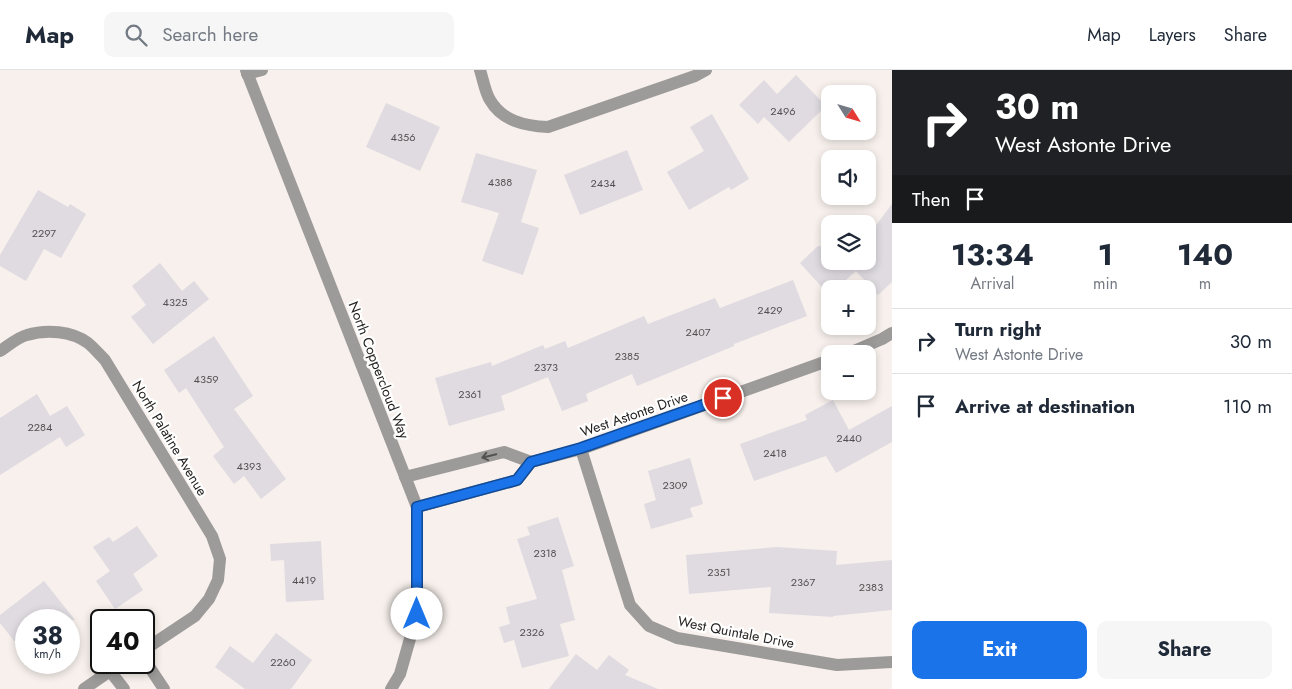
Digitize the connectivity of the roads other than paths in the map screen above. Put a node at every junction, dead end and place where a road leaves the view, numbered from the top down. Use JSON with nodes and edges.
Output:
{"nodes":[{"id":1,"x":262,"y":70,"type":"edge"},
{"id":2,"x":480,"y":70,"type":"edge"},
{"id":3,"x":706,"y":70,"type":"edge"},
{"id":4,"x":247,"y":72,"type":"edge"},
{"id":5,"x":892,"y":333,"type":"edge"},
{"id":6,"x":868,"y":345,"type":"edge"},
{"id":7,"x":0,"y":351,"type":"edge"},
{"id":8,"x":821,"y":363,"type":"edge"},
{"id":9,"x":581,"y":448,"type":"junction"},
{"id":10,"x":531,"y":462,"type":"junction"},
{"id":11,"x":405,"y":477,"type":"junction"},
{"id":12,"x":417,"y":507,"type":"junction"},
{"id":13,"x":155,"y":643,"type":"edge"},
{"id":14,"x":892,"y":662,"type":"edge"},
{"id":15,"x":106,"y":674,"type":"edge"},
{"id":16,"x":112,"y":674,"type":"edge"},
{"id":17,"x":154,"y":674,"type":"edge"},
{"id":18,"x":84,"y":689,"type":"edge"},
{"id":19,"x":124,"y":689,"type":"edge"},
{"id":20,"x":164,"y":689,"type":"edge"},
{"id":21,"x":391,"y":689,"type":"edge"}],
"edges":[{"from":1,"to":4,"type":"street"},
{"from":2,"to":3,"type":"street"},
{"from":4,"to":11,"type":"street","name":"North Coppercloud Way"},
{"from":5,"to":6,"type":"street"},
{"from":7,"to":13,"type":"street","name":"North Palatine Avenue"},
{"from":8,"to":9,"type":"street","name":"West Astonte Drive"},
{"from":9,"to":10,"type":"street","name":"West Astonte Drive"},
{"from":9,"to":14,"type":"street","name":"West Quintale Drive"},
{"from":10,"to":11,"type":"street","one_way":true},
{"from":10,"to":12,"type":"street"},
{"from":11,"to":12,"type":"street","name":"North Coppercloud Way"},
{"from":12,"to":21,"type":"street","name":"North Coppercloud Way"},
{"from":15,"to":18,"type":"street"},
{"from":16,"to":19,"type":"street"},
{"from":17,"to":20,"type":"street"}]}
